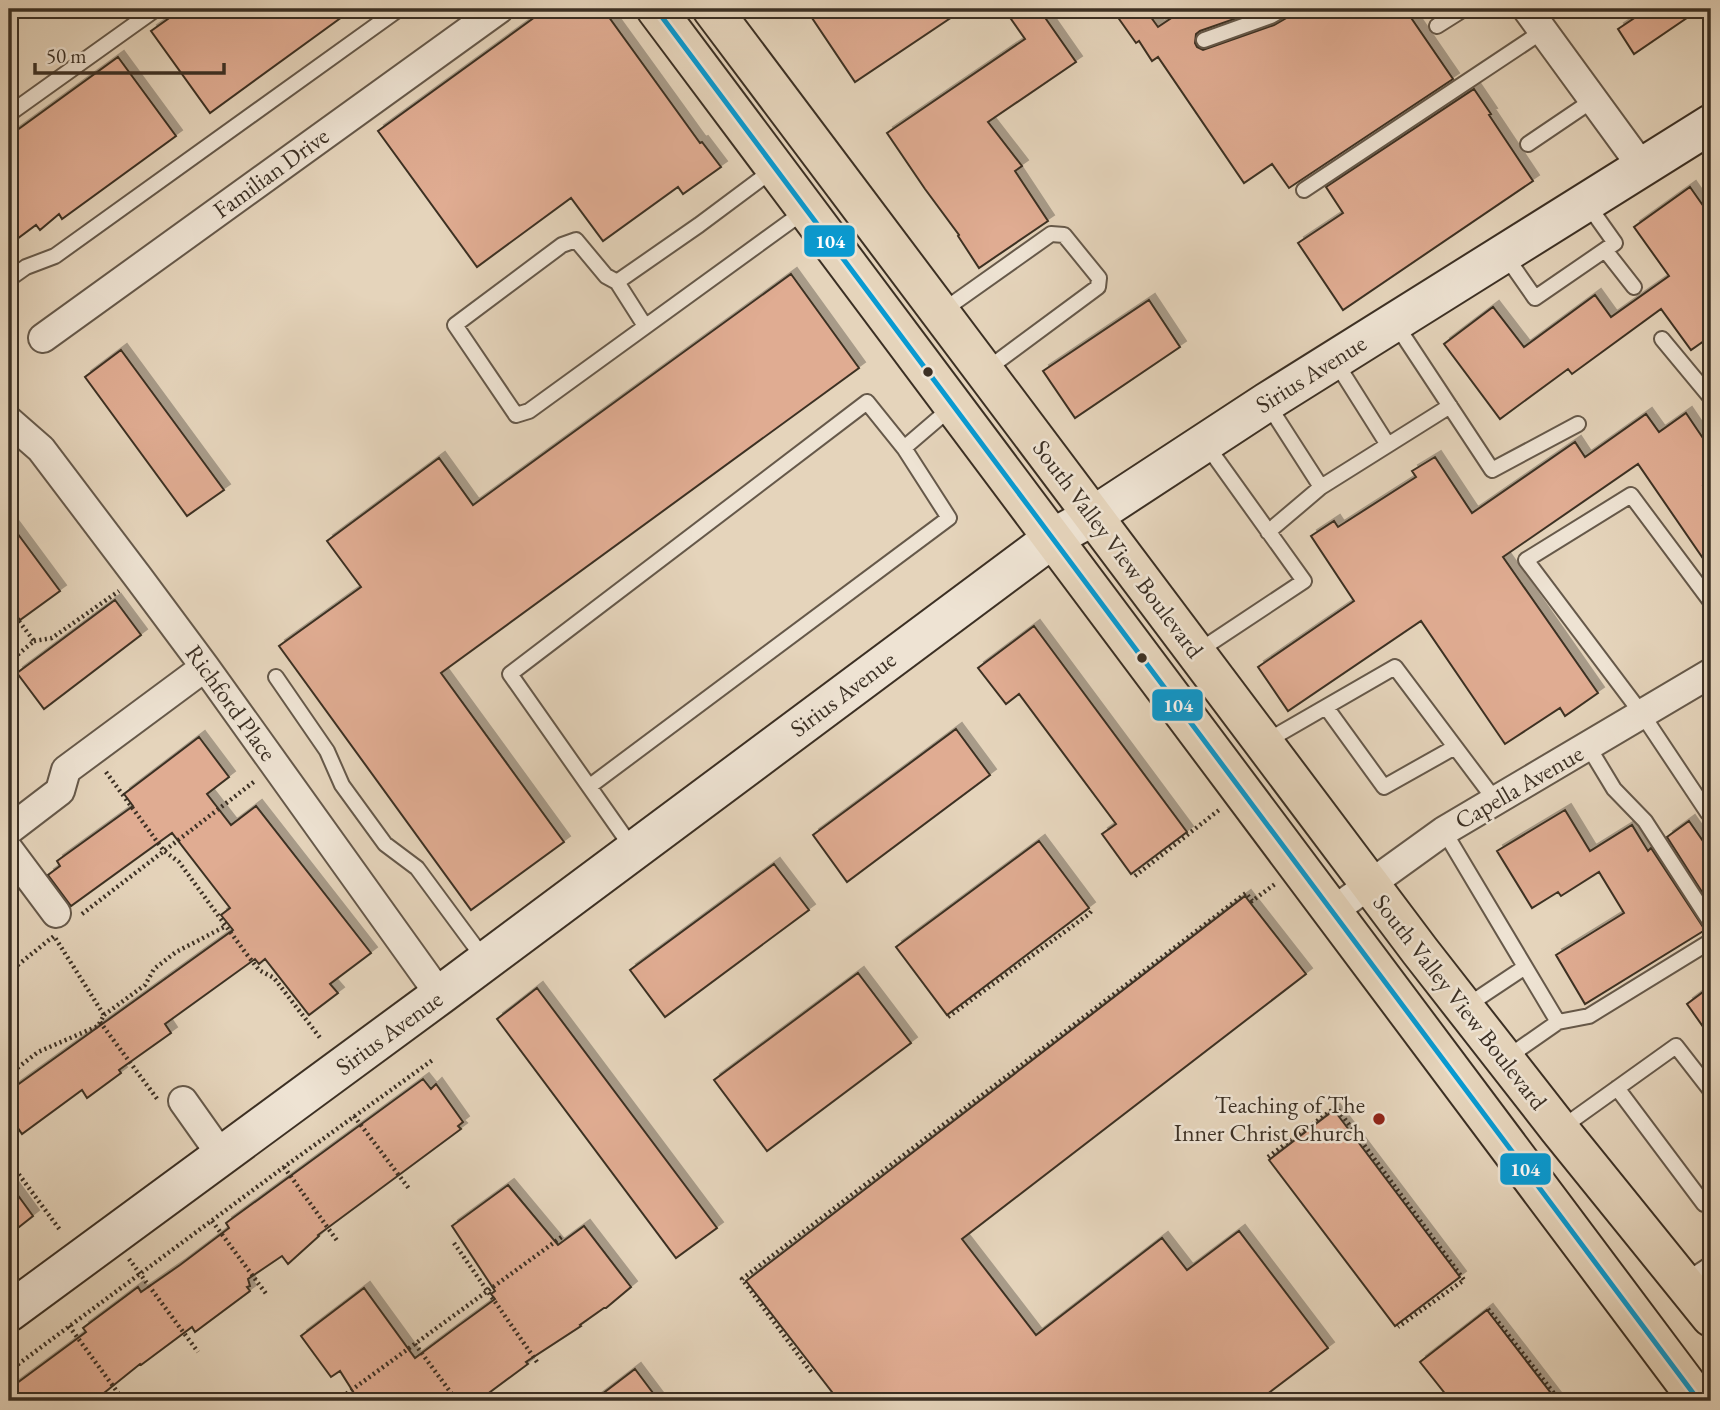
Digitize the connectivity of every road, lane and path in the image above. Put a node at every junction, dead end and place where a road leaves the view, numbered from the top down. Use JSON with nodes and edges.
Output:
{"nodes":[{"id":1,"x":156,"y":9,"type":"edge"},
{"id":2,"x":399,"y":9,"type":"edge"},
{"id":3,"x":499,"y":9,"type":"edge"},
{"id":4,"x":656,"y":9,"type":"edge"},
{"id":5,"x":712,"y":9,"type":"edge"},
{"id":6,"x":1283,"y":9,"type":"edge"},
{"id":7,"x":1464,"y":9,"type":"edge"},
{"id":8,"x":1535,"y":20,"type":"edge"},
{"id":9,"x":1437,"y":26,"type":"dead end"},
{"id":10,"x":1204,"y":40,"type":"dead end"},
{"id":11,"x":686,"y":49,"type":"junction"},
{"id":12,"x":779,"y":97,"type":"junction"},
{"id":13,"x":1594,"y":100,"type":"junction"},
{"id":14,"x":9,"y":114,"type":"edge"},
{"id":15,"x":1711,"y":124,"type":"edge"},
{"id":16,"x":1528,"y":144,"type":"dead end"},
{"id":17,"x":775,"y":168,"type":"junction"},
{"id":18,"x":1643,"y":168,"type":"junction"},
{"id":19,"x":1304,"y":190,"type":"dead end"},
{"id":20,"x":1587,"y":203,"type":"junction"},
{"id":21,"x":806,"y":209,"type":"junction"},
{"id":22,"x":888,"y":243,"type":"junction"},
{"id":23,"x":1605,"y":250,"type":"junction"},
{"id":24,"x":1504,"y":254,"type":"junction"},
{"id":25,"x":9,"y":279,"type":"edge"},
{"id":26,"x":617,"y":282,"type":"junction"},
{"id":27,"x":1634,"y":287,"type":"dead end"},
{"id":28,"x":940,"y":313,"type":"junction"},
{"id":29,"x":1394,"y":322,"type":"junction"},
{"id":30,"x":645,"y":326,"type":"junction"},
{"id":31,"x":43,"y":338,"type":"dead end"},
{"id":32,"x":1662,"y":339,"type":"dead end"},
{"id":33,"x":1334,"y":360,"type":"junction"},
{"id":34,"x":985,"y":371,"type":"junction"},
{"id":35,"x":1711,"y":398,"type":"edge"},
{"id":36,"x":1266,"y":402,"type":"junction"},
{"id":37,"x":953,"y":406,"type":"junction"},
{"id":38,"x":1450,"y":406,"type":"junction"},
{"id":39,"x":9,"y":421,"type":"edge"},
{"id":40,"x":1578,"y":424,"type":"dead end"},
{"id":41,"x":1204,"y":443,"type":"junction"},
{"id":42,"x":1388,"y":445,"type":"junction"},
{"id":43,"x":904,"y":448,"type":"junction"},
{"id":44,"x":1321,"y":487,"type":"junction"},
{"id":45,"x":1093,"y":516,"type":"junction"},
{"id":46,"x":1268,"y":532,"type":"junction"},
{"id":47,"x":1053,"y":538,"type":"junction"},
{"id":48,"x":138,"y":577,"type":"junction"},
{"id":49,"x":1711,"y":602,"type":"edge"},
{"id":50,"x":9,"y":608,"type":"edge"},
{"id":51,"x":34,"y":642,"type":"junction"},
{"id":52,"x":1196,"y":653,"type":"junction"},
{"id":53,"x":9,"y":662,"type":"edge"},
{"id":54,"x":205,"y":667,"type":"junction"},
{"id":55,"x":1711,"y":673,"type":"edge"},
{"id":56,"x":276,"y":677,"type":"dead end"},
{"id":57,"x":1326,"y":707,"type":"junction"},
{"id":58,"x":1642,"y":714,"type":"junction"},
{"id":59,"x":1263,"y":743,"type":"junction"},
{"id":60,"x":1588,"y":746,"type":"junction"},
{"id":61,"x":1455,"y":747,"type":"junction"},
{"id":62,"x":91,"y":751,"type":"junction"},
{"id":63,"x":275,"y":765,"type":"junction"},
{"id":64,"x":1227,"y":769,"type":"junction"},
{"id":65,"x":590,"y":786,"type":"junction"},
{"id":66,"x":1495,"y":800,"type":"junction"},
{"id":67,"x":1220,"y":810,"type":"dead end"},
{"id":68,"x":1708,"y":813,"type":"dead end"},
{"id":69,"x":9,"y":830,"type":"edge"},
{"id":70,"x":1444,"y":831,"type":"junction"},
{"id":71,"x":9,"y":850,"type":"edge"},
{"id":72,"x":634,"y":850,"type":"junction"},
{"id":73,"x":164,"y":851,"type":"junction"},
{"id":74,"x":1135,"y":876,"type":"dead end"},
{"id":75,"x":1276,"y":884,"type":"dead end"},
{"id":76,"x":1369,"y":884,"type":"junction"},
{"id":77,"x":1093,"y":909,"type":"dead end"},
{"id":78,"x":1333,"y":911,"type":"junction"},
{"id":79,"x":66,"y":916,"type":"joint"},
{"id":80,"x":1711,"y":923,"type":"edge"},
{"id":81,"x":226,"y":926,"type":"junction"},
{"id":82,"x":1711,"y":941,"type":"edge"},
{"id":83,"x":1420,"y":951,"type":"junction"},
{"id":84,"x":486,"y":961,"type":"junction"},
{"id":85,"x":1525,"y":967,"type":"junction"},
{"id":86,"x":9,"y":972,"type":"edge"},
{"id":87,"x":1383,"y":979,"type":"junction"},
{"id":88,"x":440,"y":995,"type":"junction"},
{"id":89,"x":1464,"y":1008,"type":"junction"},
{"id":90,"x":104,"y":1015,"type":"junction"},
{"id":91,"x":948,"y":1017,"type":"dead end"},
{"id":92,"x":100,"y":1022,"type":"junction"},
{"id":93,"x":1558,"y":1022,"type":"junction"},
{"id":94,"x":321,"y":1039,"type":"dead end"},
{"id":95,"x":434,"y":1059,"type":"dead end"},
{"id":96,"x":1504,"y":1060,"type":"junction"},
{"id":97,"x":9,"y":1078,"type":"edge"},
{"id":98,"x":1617,"y":1088,"type":"junction"},
{"id":99,"x":1711,"y":1091,"type":"edge"},
{"id":100,"x":171,"y":1102,"type":"joint"},
{"id":101,"x":355,"y":1116,"type":"junction"},
{"id":102,"x":1559,"y":1129,"type":"junction"},
{"id":103,"x":222,"y":1156,"type":"junction"},
{"id":104,"x":1269,"y":1157,"type":"dead end"},
{"id":105,"x":9,"y":1161,"type":"edge"},
{"id":106,"x":284,"y":1167,"type":"junction"},
{"id":107,"x":410,"y":1191,"type":"dead end"},
{"id":108,"x":1711,"y":1199,"type":"edge"},
{"id":109,"x":1559,"y":1213,"type":"junction"},
{"id":110,"x":212,"y":1221,"type":"junction"},
{"id":111,"x":61,"y":1230,"type":"dead end"},
{"id":112,"x":563,"y":1236,"type":"dead end"},
{"id":113,"x":338,"y":1242,"type":"dead end"},
{"id":114,"x":454,"y":1243,"type":"dead end"},
{"id":115,"x":128,"y":1259,"type":"dead end"},
{"id":116,"x":140,"y":1273,"type":"junction"},
{"id":117,"x":1700,"y":1279,"type":"edge"},
{"id":118,"x":486,"y":1292,"type":"junction"},
{"id":119,"x":267,"y":1295,"type":"dead end"},
{"id":120,"x":1488,"y":1309,"type":"dead end"},
{"id":121,"x":9,"y":1312,"type":"edge"},
{"id":122,"x":1711,"y":1317,"type":"edge"},
{"id":123,"x":69,"y":1326,"type":"junction"},
{"id":124,"x":1398,"y":1328,"type":"dead end"},
{"id":125,"x":415,"y":1343,"type":"junction"},
{"id":126,"x":198,"y":1352,"type":"dead end"},
{"id":127,"x":537,"y":1362,"type":"dead end"},
{"id":128,"x":9,"y":1371,"type":"edge"},
{"id":129,"x":811,"y":1371,"type":"dead end"},
{"id":130,"x":9,"y":1394,"type":"edge"},
{"id":131,"x":342,"y":1397,"type":"dead end"},
{"id":132,"x":14,"y":1401,"type":"edge"},
{"id":133,"x":124,"y":1401,"type":"edge"},
{"id":134,"x":457,"y":1401,"type":"edge"},
{"id":135,"x":1560,"y":1401,"type":"edge"},
{"id":136,"x":1699,"y":1401,"type":"edge"}],
"edges":[{"from":1,"to":14,"type":"lane"},
{"from":2,"to":25,"type":"lane"},
{"from":3,"to":31,"type":"street","name":"Familian Drive"},
{"from":4,"to":11,"type":"main road","name":"South Valley View Boulevard"},
{"from":5,"to":12,"type":"main road","name":"South Valley View Boulevard"},
{"from":6,"to":10,"type":"lane"},
{"from":7,"to":9,"type":"lane"},
{"from":8,"to":13,"type":"street"},
{"from":8,"to":19,"type":"lane"},
{"from":11,"to":12,"type":"main road"},
{"from":11,"to":17,"type":"main road","name":"South Valley View Boulevard"},
{"from":12,"to":22,"type":"main road","name":"South Valley View Boulevard"},
{"from":13,"to":16,"type":"lane"},
{"from":13,"to":18,"type":"street"},
{"from":15,"to":18,"type":"street","name":"Sirius Avenue"},
{"from":17,"to":21,"type":"main road","name":"South Valley View Boulevard"},
{"from":17,"to":22,"type":"main road"},
{"from":17,"to":26,"type":"lane"},
{"from":18,"to":20,"type":"street","name":"Sirius Avenue"},
{"from":20,"to":23,"type":"lane"},
{"from":20,"to":24,"type":"street","name":"Sirius Avenue"},
{"from":21,"to":30,"type":"lane"},
{"from":21,"to":37,"type":"main road","name":"South Valley View Boulevard"},
{"from":22,"to":28,"type":"main road","name":"South Valley View Boulevard"},
{"from":23,"to":24,"type":"lane"},
{"from":23,"to":27,"type":"lane"},
{"from":24,"to":29,"type":"street","name":"Sirius Avenue"},
{"from":26,"to":30,"type":"lane"},
{"from":26,"to":30,"type":"lane"},
{"from":28,"to":34,"type":"main road","name":"South Valley View Boulevard"},
{"from":28,"to":34,"type":"lane"},
{"from":29,"to":33,"type":"street","name":"Sirius Avenue"},
{"from":29,"to":38,"type":"lane"},
{"from":32,"to":35,"type":"lane"},
{"from":33,"to":36,"type":"street","name":"Sirius Avenue"},
{"from":33,"to":42,"type":"lane"},
{"from":34,"to":45,"type":"main road","name":"South Valley View Boulevard"},
{"from":36,"to":41,"type":"street","name":"Sirius Avenue"},
{"from":36,"to":44,"type":"lane"},
{"from":37,"to":43,"type":"lane"},
{"from":37,"to":47,"type":"main road","name":"South Valley View Boulevard"},
{"from":38,"to":40,"type":"lane"},
{"from":38,"to":42,"type":"lane"},
{"from":39,"to":48,"type":"street","name":"Richford Place"},
{"from":41,"to":45,"type":"street","name":"Sirius Avenue"},
{"from":41,"to":46,"type":"lane"},
{"from":42,"to":44,"type":"lane"},
{"from":43,"to":65,"type":"lane"},
{"from":43,"to":65,"type":"lane"},
{"from":44,"to":46,"type":"lane"},
{"from":45,"to":47,"type":"street","name":"Sirius Avenue"},
{"from":45,"to":52,"type":"main road","name":"South Valley View Boulevard"},
{"from":46,"to":52,"type":"lane"},
{"from":47,"to":64,"type":"main road","name":"South Valley View Boulevard"},
{"from":47,"to":72,"type":"street","name":"Sirius Avenue"},
{"from":48,"to":51,"type":"path"},
{"from":48,"to":54,"type":"street","name":"Richford Place"},
{"from":49,"to":58,"type":"lane"},
{"from":50,"to":51,"type":"path"},
{"from":51,"to":53,"type":"path"},
{"from":52,"to":59,"type":"main road","name":"South Valley View Boulevard"},
{"from":54,"to":62,"type":"street"},
{"from":54,"to":63,"type":"street","name":"Richford Place"},
{"from":55,"to":58,"type":"street","name":"Capella Avenue"},
{"from":56,"to":84,"type":"lane"},
{"from":57,"to":59,"type":"lane"},
{"from":57,"to":61,"type":"lane"},
{"from":57,"to":61,"type":"lane"},
{"from":58,"to":60,"type":"street","name":"Capella Avenue"},
{"from":58,"to":68,"type":"lane"},
{"from":59,"to":64,"type":"main road"},
{"from":59,"to":76,"type":"main road","name":"South Valley View Boulevard"},
{"from":60,"to":66,"type":"street","name":"Capella Avenue"},
{"from":60,"to":80,"type":"lane"},
{"from":61,"to":66,"type":"lane"},
{"from":62,"to":69,"type":"street"},
{"from":62,"to":73,"type":"path"},
{"from":63,"to":73,"type":"path"},
{"from":63,"to":88,"type":"street","name":"Richford Place"},
{"from":64,"to":78,"type":"main road","name":"South Valley View Boulevard"},
{"from":65,"to":72,"type":"lane"},
{"from":66,"to":70,"type":"street","name":"Capella Avenue"},
{"from":67,"to":74,"type":"path"},
{"from":70,"to":76,"type":"street","name":"Capella Avenue"},
{"from":70,"to":85,"type":"lane"},
{"from":71,"to":79,"type":"street"},
{"from":72,"to":84,"type":"street","name":"Sirius Avenue"},
{"from":73,"to":79,"type":"path"},
{"from":73,"to":81,"type":"path"},
{"from":75,"to":129,"type":"path"},
{"from":76,"to":78,"type":"street","name":"Capella Avenue"},
{"from":76,"to":83,"type":"main road","name":"South Valley View Boulevard"},
{"from":77,"to":91,"type":"path"},
{"from":78,"to":87,"type":"main road","name":"South Valley View Boulevard"},
{"from":81,"to":90,"type":"path"},
{"from":81,"to":94,"type":"path"},
{"from":82,"to":93,"type":"lane"},
{"from":83,"to":87,"type":"main road"},
{"from":83,"to":89,"type":"main road","name":"South Valley View Boulevard"},
{"from":84,"to":88,"type":"street","name":"Sirius Avenue"},
{"from":85,"to":89,"type":"lane"},
{"from":85,"to":93,"type":"lane"},
{"from":86,"to":90,"type":"path"},
{"from":87,"to":109,"type":"main road","name":"South Valley View Boulevard"},
{"from":88,"to":103,"type":"street","name":"Sirius Avenue"},
{"from":89,"to":96,"type":"main road","name":"South Valley View Boulevard"},
{"from":90,"to":92,"type":"path"},
{"from":92,"to":97,"type":"path"},
{"from":92,"to":100,"type":"path"},
{"from":93,"to":96,"type":"lane"},
{"from":95,"to":101,"type":"path"},
{"from":96,"to":102,"type":"main road","name":"South Valley View Boulevard"},
{"from":98,"to":99,"type":"lane"},
{"from":98,"to":102,"type":"lane"},
{"from":98,"to":108,"type":"lane"},
{"from":100,"to":103,"type":"street"},
{"from":101,"to":106,"type":"path"},
{"from":101,"to":107,"type":"path"},
{"from":102,"to":117,"type":"main road","name":"South Valley View Boulevard"},
{"from":103,"to":121,"type":"street","name":"Sirius Avenue"},
{"from":104,"to":124,"type":"path"},
{"from":105,"to":111,"type":"path"},
{"from":106,"to":110,"type":"path"},
{"from":106,"to":113,"type":"path"},
{"from":109,"to":117,"type":"main road"},
{"from":109,"to":136,"type":"main road","name":"South Valley View Boulevard"},
{"from":110,"to":116,"type":"path"},
{"from":110,"to":119,"type":"path"},
{"from":112,"to":118,"type":"path"},
{"from":114,"to":118,"type":"path"},
{"from":115,"to":116,"type":"path"},
{"from":116,"to":123,"type":"path"},
{"from":116,"to":126,"type":"path"},
{"from":117,"to":122,"type":"main road","name":"South Valley View Boulevard"},
{"from":118,"to":125,"type":"path"},
{"from":118,"to":127,"type":"path"},
{"from":120,"to":135,"type":"path"},
{"from":123,"to":128,"type":"path"},
{"from":123,"to":133,"type":"path"},
{"from":125,"to":131,"type":"path"},
{"from":125,"to":134,"type":"path"},
{"from":130,"to":132,"type":"path"}]}
